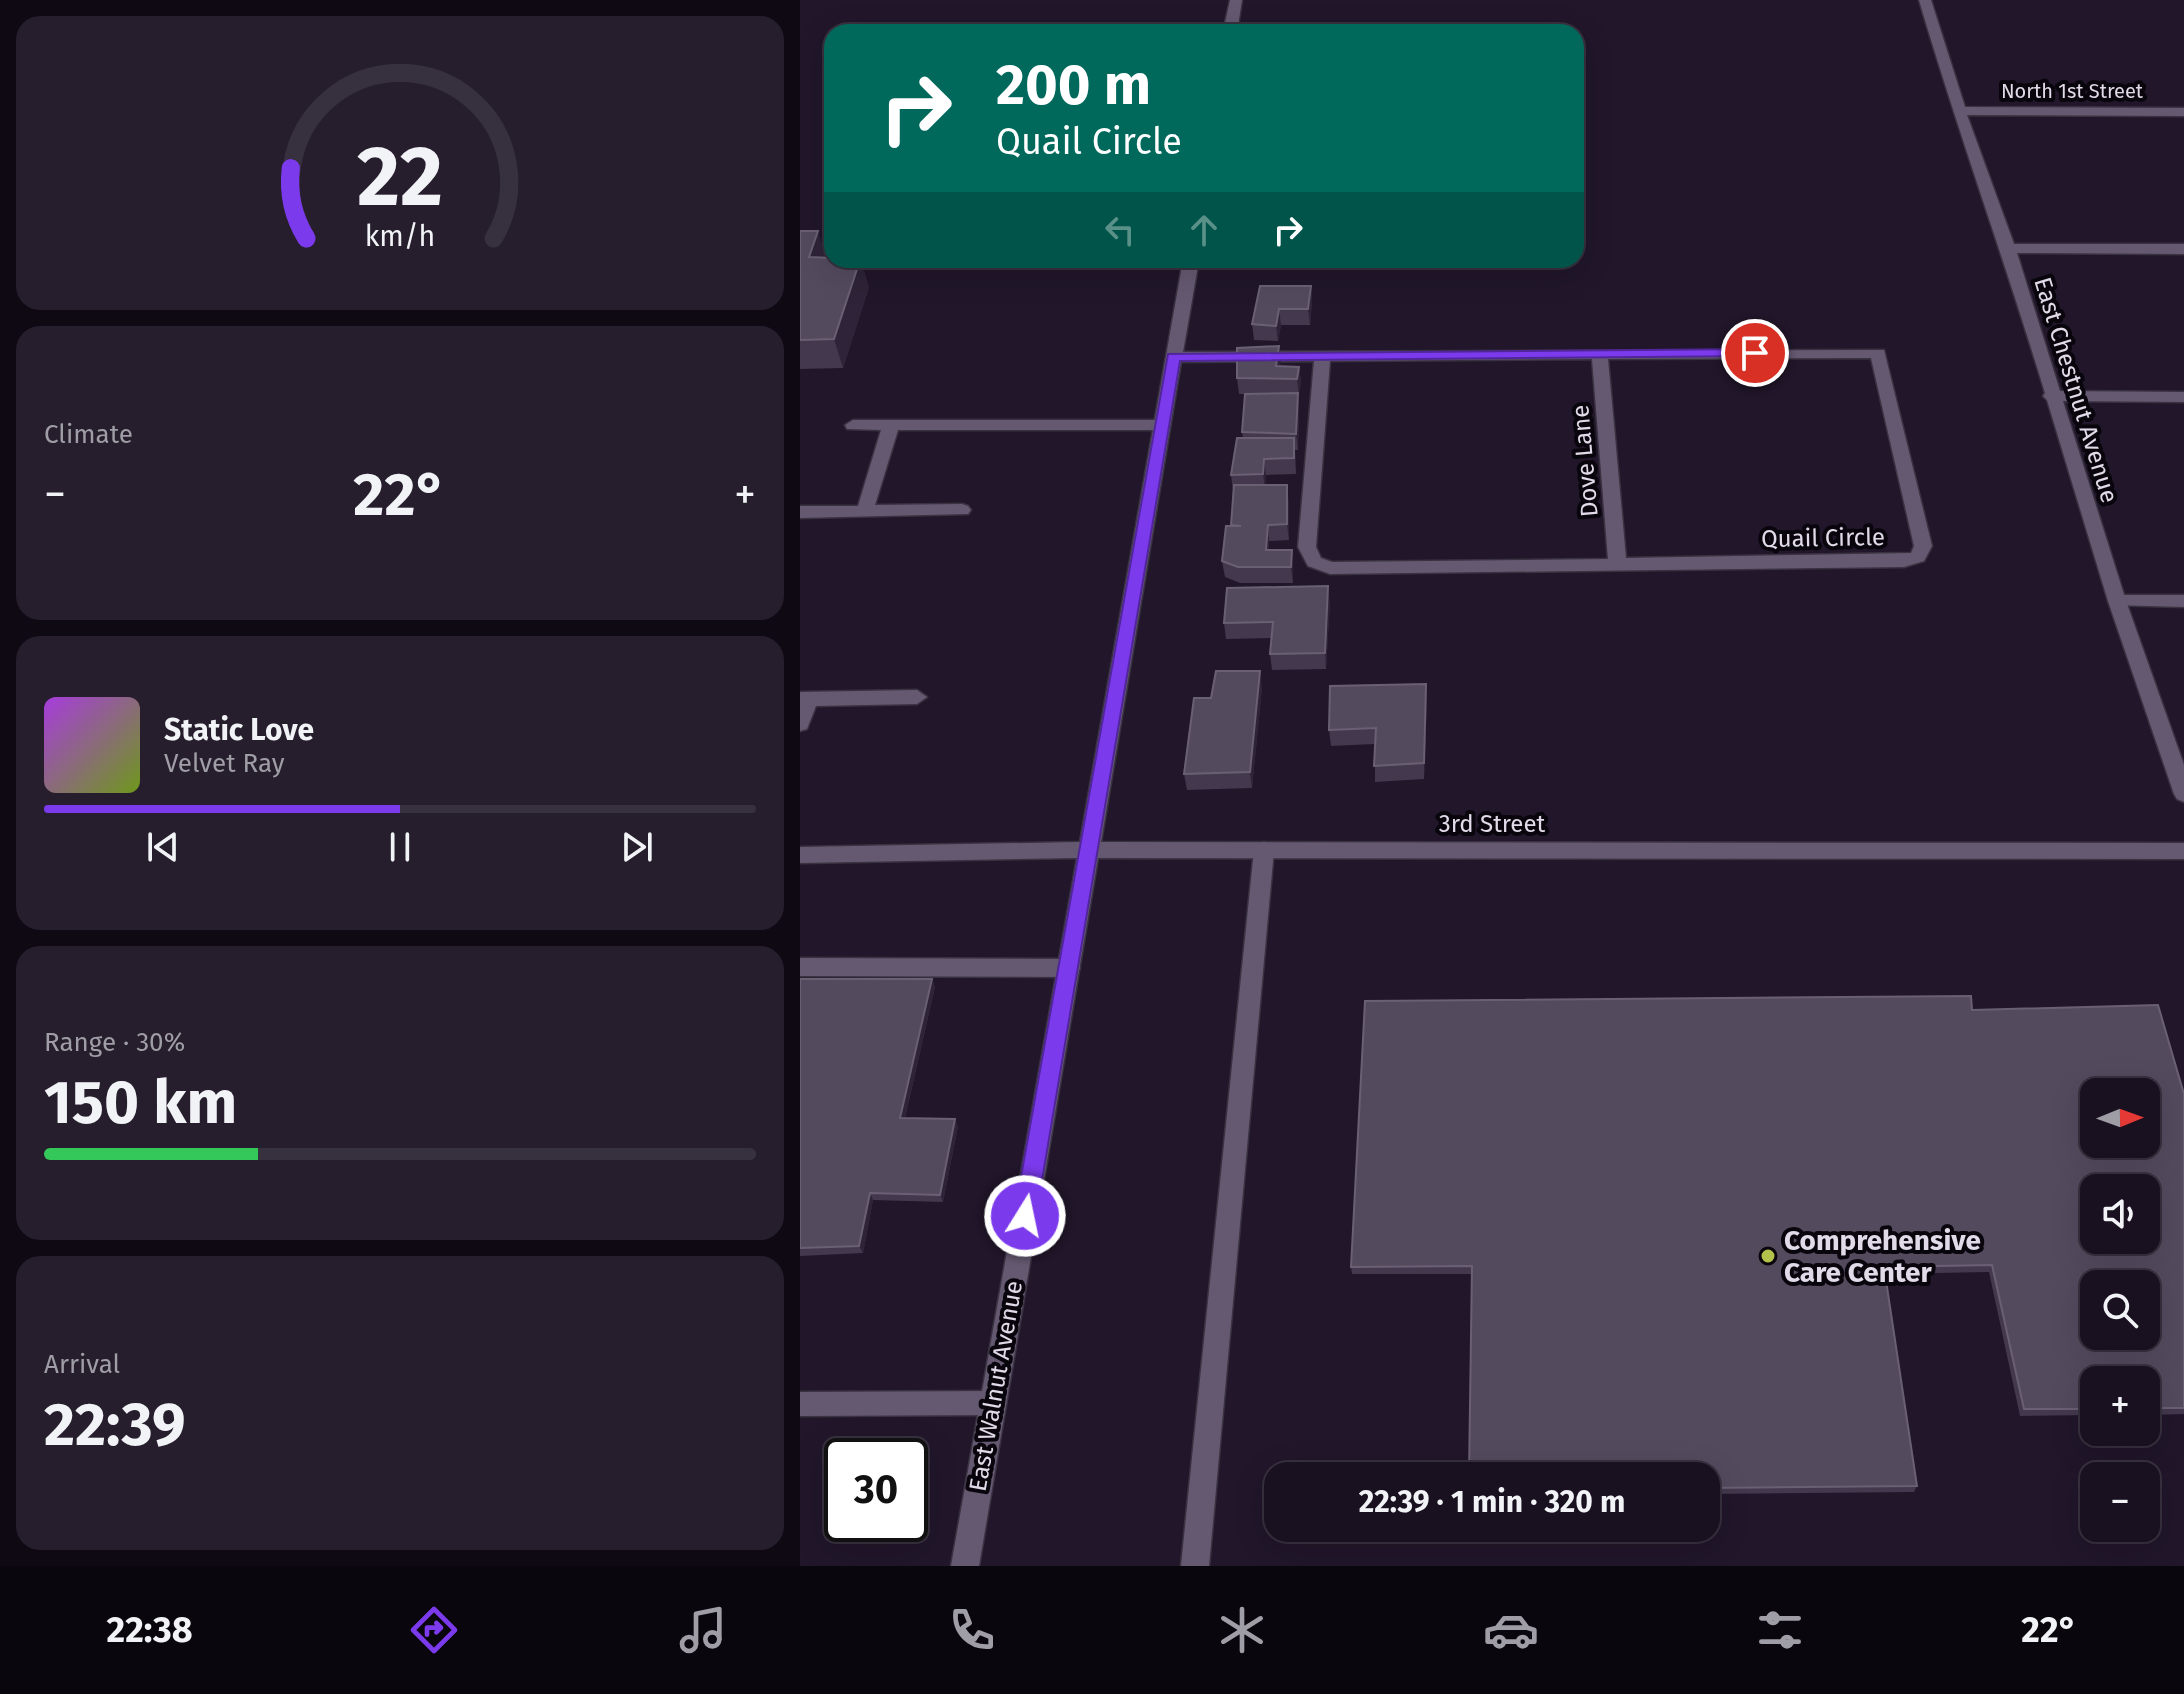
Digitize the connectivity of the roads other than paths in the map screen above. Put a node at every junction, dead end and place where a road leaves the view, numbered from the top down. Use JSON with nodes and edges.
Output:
{"nodes":[{"id":1,"x":1236,"y":0,"type":"edge"},
{"id":2,"x":1925,"y":0,"type":"edge"},
{"id":3,"x":1232,"y":24,"type":"edge"},
{"id":4,"x":1959,"y":111,"type":"junction"},
{"id":5,"x":2184,"y":112,"type":"edge"},
{"id":6,"x":2008,"y":248,"type":"junction"},
{"id":7,"x":2184,"y":249,"type":"edge"},
{"id":8,"x":1190,"y":268,"type":"edge"},
{"id":9,"x":1600,"y":354,"type":"junction"},
{"id":10,"x":1322,"y":356,"type":"junction"},
{"id":11,"x":1174,"y":357,"type":"junction"},
{"id":12,"x":2051,"y":396,"type":"junction"},
{"id":13,"x":2184,"y":397,"type":"edge"},
{"id":14,"x":853,"y":425,"type":"dead end"},
{"id":15,"x":891,"y":425,"type":"junction"},
{"id":16,"x":1162,"y":425,"type":"junction"},
{"id":17,"x":962,"y":510,"type":"dead end"},
{"id":18,"x":865,"y":511,"type":"junction"},
{"id":19,"x":800,"y":512,"type":"edge"},
{"id":20,"x":1617,"y":564,"type":"junction"},
{"id":21,"x":2117,"y":601,"type":"junction"},
{"id":22,"x":2184,"y":601,"type":"edge"},
{"id":23,"x":917,"y":697,"type":"dead end"},
{"id":24,"x":804,"y":699,"type":"edge"},
{"id":25,"x":800,"y":724,"type":"edge"},
{"id":26,"x":2184,"y":794,"type":"edge"},
{"id":27,"x":1089,"y":850,"type":"junction"},
{"id":28,"x":1264,"y":850,"type":"junction"},
{"id":29,"x":2184,"y":851,"type":"edge"},
{"id":30,"x":800,"y":855,"type":"edge"},
{"id":31,"x":800,"y":967,"type":"edge"},
{"id":32,"x":1069,"y":968,"type":"junction"},
{"id":33,"x":993,"y":1403,"type":"junction"},
{"id":34,"x":800,"y":1404,"type":"edge"},
{"id":35,"x":965,"y":1566,"type":"edge"},
{"id":36,"x":1195,"y":1566,"type":"edge"}],
"edges":[{"from":1,"to":3,"type":"street"},
{"from":2,"to":4,"type":"street","name":"East Chestnut Avenue"},
{"from":4,"to":5,"type":"street","name":"North 1st Street"},
{"from":4,"to":6,"type":"street","name":"East Chestnut Avenue"},
{"from":6,"to":7,"type":"street"},
{"from":6,"to":12,"type":"street","name":"East Chestnut Avenue"},
{"from":8,"to":11,"type":"street","name":"East Walnut Avenue"},
{"from":9,"to":10,"type":"street","name":"Quail Circle"},
{"from":9,"to":20,"type":"street","name":"Dove Lane"},
{"from":9,"to":20,"type":"street","name":"Quail Circle"},
{"from":10,"to":11,"type":"street","name":"Quail Circle"},
{"from":10,"to":20,"type":"street","name":"Quail Circle"},
{"from":11,"to":16,"type":"street","name":"East Walnut Avenue"},
{"from":12,"to":13,"type":"street"},
{"from":12,"to":21,"type":"street","name":"East Chestnut Avenue"},
{"from":14,"to":15,"type":"street"},
{"from":15,"to":16,"type":"street"},
{"from":15,"to":18,"type":"street"},
{"from":16,"to":27,"type":"street","name":"East Walnut Avenue"},
{"from":17,"to":18,"type":"street"},
{"from":18,"to":19,"type":"street"},
{"from":21,"to":22,"type":"street"},
{"from":21,"to":26,"type":"street","name":"East Chestnut Avenue"},
{"from":23,"to":24,"type":"street"},
{"from":24,"to":25,"type":"street"},
{"from":27,"to":28,"type":"street","name":"3rd Street"},
{"from":27,"to":30,"type":"street","name":"3rd Street"},
{"from":27,"to":32,"type":"street","name":"East Walnut Avenue"},
{"from":28,"to":29,"type":"street","name":"3rd Street"},
{"from":28,"to":36,"type":"street"},
{"from":31,"to":32,"type":"street"},
{"from":32,"to":33,"type":"street","name":"East Walnut Avenue"},
{"from":33,"to":34,"type":"street"},
{"from":33,"to":35,"type":"street","name":"East Walnut Avenue"}]}
